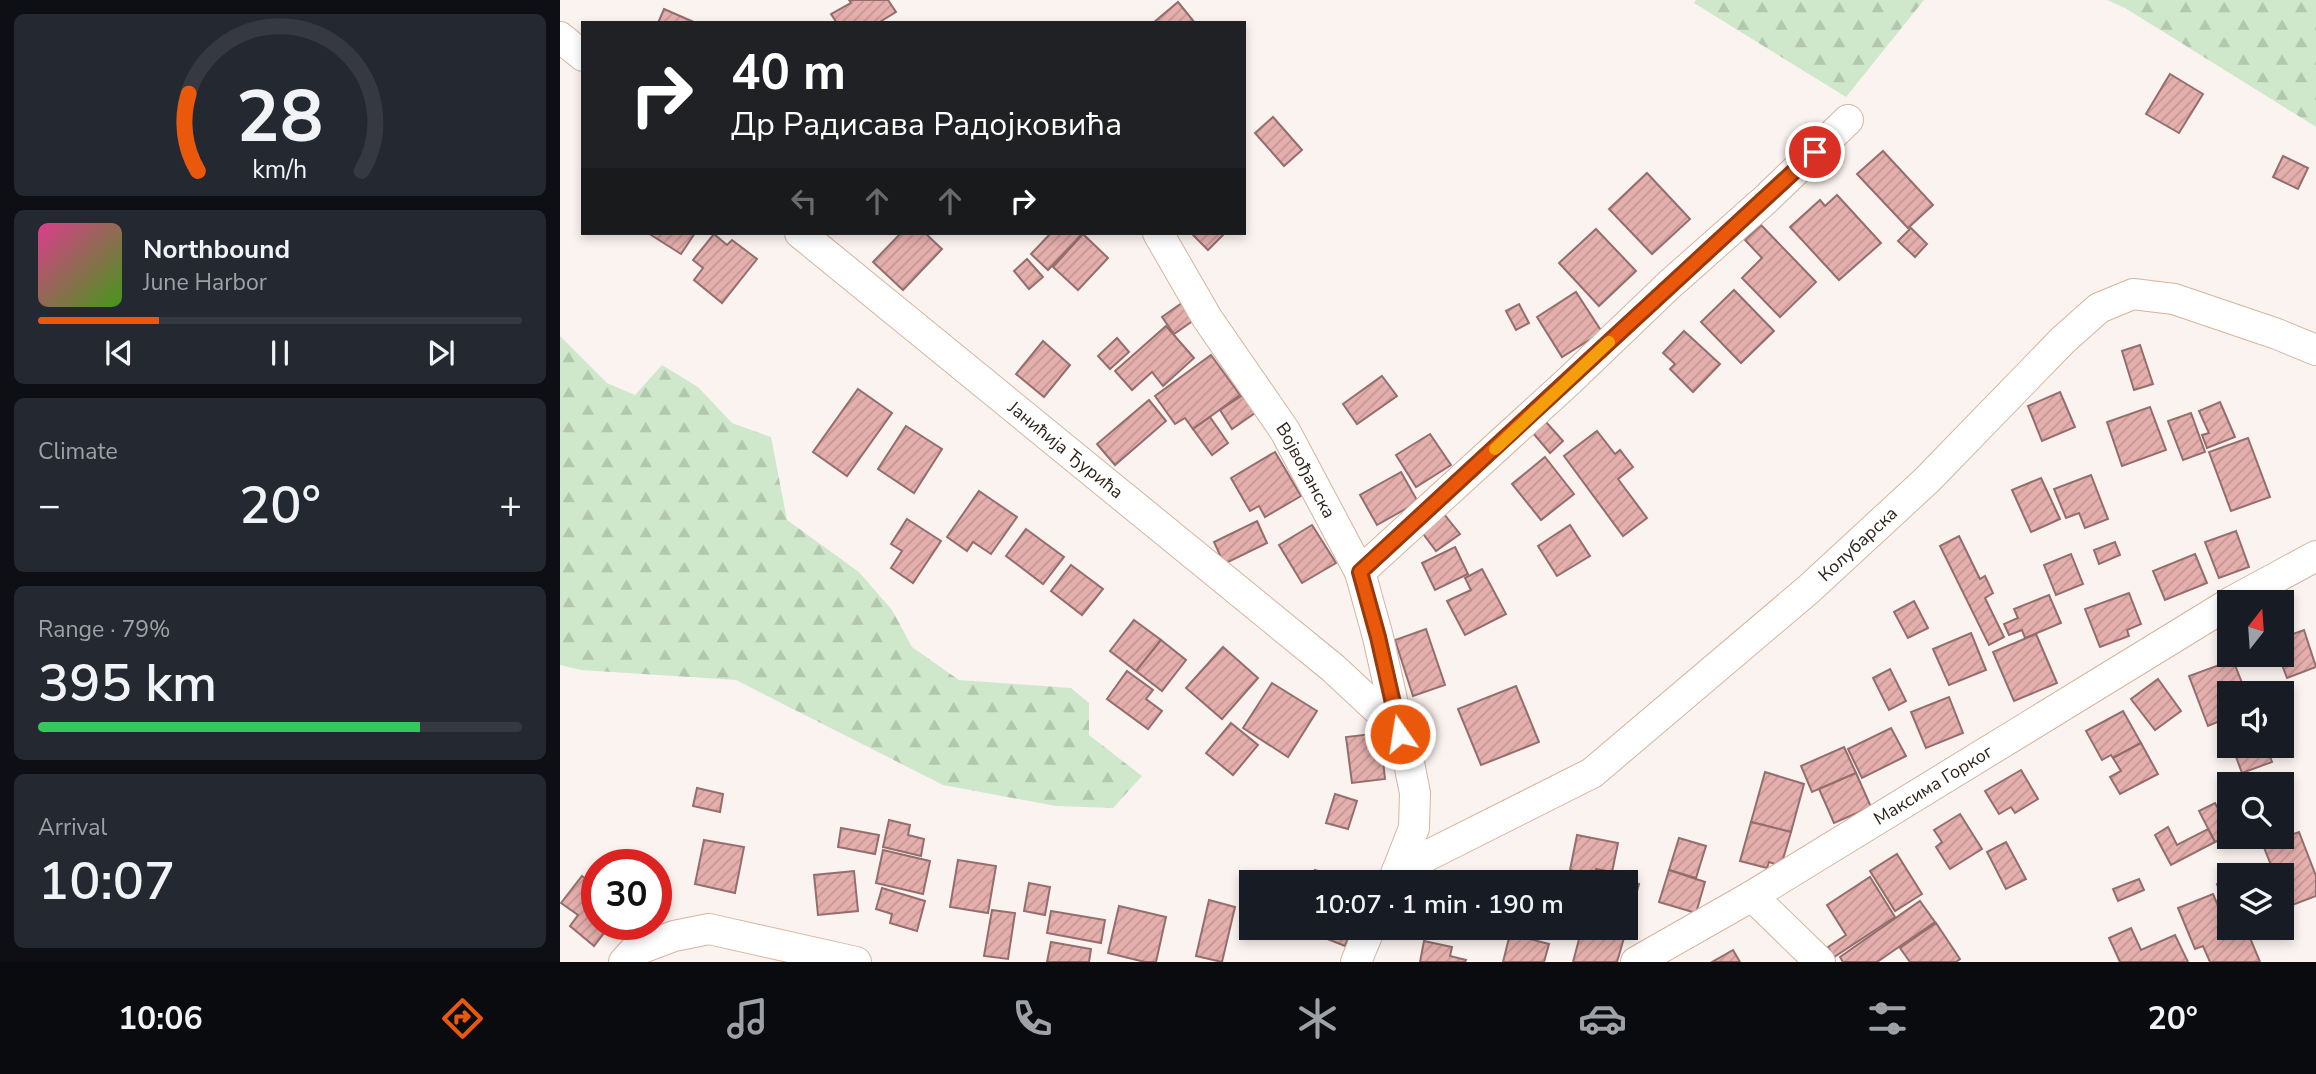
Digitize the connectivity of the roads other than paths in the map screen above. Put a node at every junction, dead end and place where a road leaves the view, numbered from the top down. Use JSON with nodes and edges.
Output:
{"nodes":[{"id":1,"x":560,"y":37,"type":"edge"},
{"id":2,"x":581,"y":54,"type":"edge"},
{"id":3,"x":1848,"y":120,"type":"dead end"},
{"id":4,"x":802,"y":235,"type":"edge"},
{"id":5,"x":1159,"y":235,"type":"edge"},
{"id":6,"x":2316,"y":350,"type":"edge"},
{"id":7,"x":2316,"y":556,"type":"edge"},
{"id":8,"x":1360,"y":572,"type":"junction"},
{"id":9,"x":2252,"y":590,"type":"edge"},
{"id":10,"x":2217,"y":610,"type":"edge"},
{"id":11,"x":1378,"y":637,"type":"junction"},
{"id":12,"x":1333,"y":668,"type":"junction"},
{"id":13,"x":1400,"y":734,"type":"junction"},
{"id":14,"x":1398,"y":870,"type":"edge"},
{"id":15,"x":1408,"y":870,"type":"edge"},
{"id":16,"x":1752,"y":896,"type":"junction"},
{"id":17,"x":1365,"y":940,"type":"edge"},
{"id":18,"x":624,"y":962,"type":"edge"},
{"id":19,"x":856,"y":962,"type":"edge"},
{"id":20,"x":1356,"y":962,"type":"edge"},
{"id":21,"x":1636,"y":962,"type":"edge"},
{"id":22,"x":1820,"y":962,"type":"edge"}],
"edges":[{"from":1,"to":2,"type":"street"},
{"from":3,"to":8,"type":"street"},
{"from":4,"to":12,"type":"street","name":"Јанићија Ђурића"},
{"from":5,"to":8,"type":"street","name":"Војвођанска"},
{"from":6,"to":15,"type":"street","name":"Колубарска"},
{"from":7,"to":9,"type":"street","name":"Максима Горког"},
{"from":8,"to":11,"type":"street","name":"Војвођанска"},
{"from":10,"to":16,"type":"street","name":"Максима Горког"},
{"from":11,"to":12,"type":"street"},
{"from":11,"to":13,"type":"street","name":"Војвођанска"},
{"from":12,"to":13,"type":"street","name":"Јанићија Ђурића"},
{"from":13,"to":14,"type":"street","name":"Јанићија Ђурића"},
{"from":16,"to":21,"type":"street","name":"Максима Горког"},
{"from":16,"to":22,"type":"street"},
{"from":17,"to":20,"type":"street"},
{"from":18,"to":19,"type":"street"}]}
